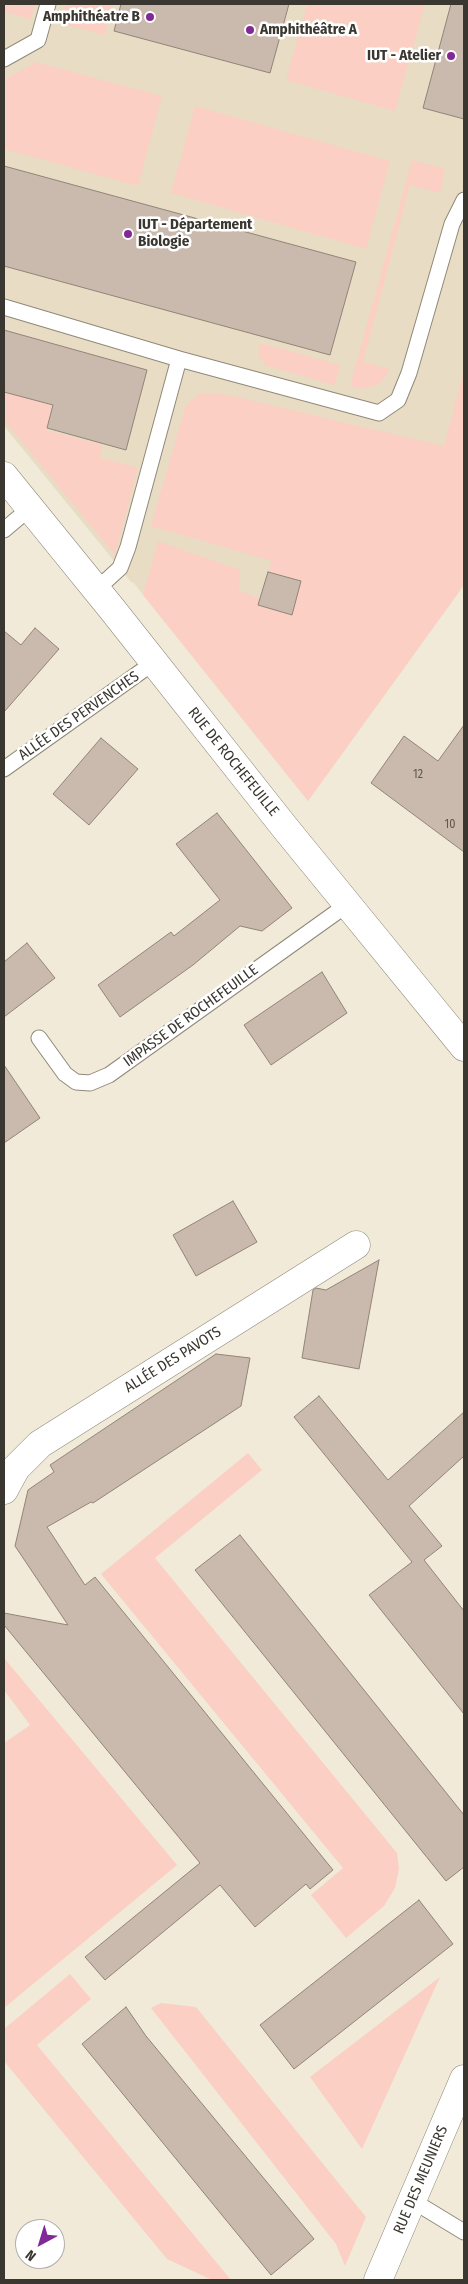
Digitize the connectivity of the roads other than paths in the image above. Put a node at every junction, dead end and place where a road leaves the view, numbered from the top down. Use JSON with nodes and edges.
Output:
{"nodes":[{"id":1,"x":48,"y":4,"type":"edge"},
{"id":2,"x":4,"y":60,"type":"edge"},
{"id":3,"x":464,"y":200,"type":"edge"},
{"id":4,"x":4,"y":307,"type":"edge"},
{"id":5,"x":179,"y":359,"type":"junction"},
{"id":6,"x":4,"y":476,"type":"edge"},
{"id":7,"x":30,"y":508,"type":"junction"},
{"id":8,"x":4,"y":530,"type":"edge"},
{"id":9,"x":96,"y":590,"type":"junction"},
{"id":10,"x":153,"y":663,"type":"junction"},
{"id":11,"x":4,"y":769,"type":"edge"},
{"id":12,"x":348,"y":904,"type":"junction"},
{"id":13,"x":39,"y":1038,"type":"dead end"},
{"id":14,"x":464,"y":1047,"type":"edge"},
{"id":15,"x":356,"y":1245,"type":"dead end"},
{"id":16,"x":4,"y":1490,"type":"edge"},
{"id":17,"x":464,"y":2079,"type":"edge"},
{"id":18,"x":412,"y":2201,"type":"junction"},
{"id":19,"x":464,"y":2232,"type":"edge"},
{"id":20,"x":378,"y":2280,"type":"edge"}],
"edges":[{"from":1,"to":2,"type":"lane"},
{"from":3,"to":5,"type":"lane"},
{"from":4,"to":5,"type":"lane"},
{"from":5,"to":9,"type":"lane"},
{"from":6,"to":7,"type":"street","name":"RUE DE ROCHEFEUILLE"},
{"from":7,"to":8,"type":"lane"},
{"from":7,"to":9,"type":"street","name":"RUE DE ROCHEFEUILLE"},
{"from":9,"to":10,"type":"street","name":"RUE DE ROCHEFEUILLE"},
{"from":10,"to":11,"type":"lane","name":"ALLÉE DES PERVENCHES"},
{"from":10,"to":12,"type":"street","name":"RUE DE ROCHEFEUILLE"},
{"from":12,"to":13,"type":"lane","name":"IMPASSE DE ROCHEFEUILLE"},
{"from":12,"to":14,"type":"street","name":"RUE DE ROCHEFEUILLE"},
{"from":15,"to":16,"type":"street","name":"ALLÉE DES PAVOTS"},
{"from":17,"to":18,"type":"street","name":"RUE DES MEUNIERS"},
{"from":18,"to":19,"type":"lane"},
{"from":18,"to":20,"type":"street","name":"RUE DES MEUNIERS"}]}
